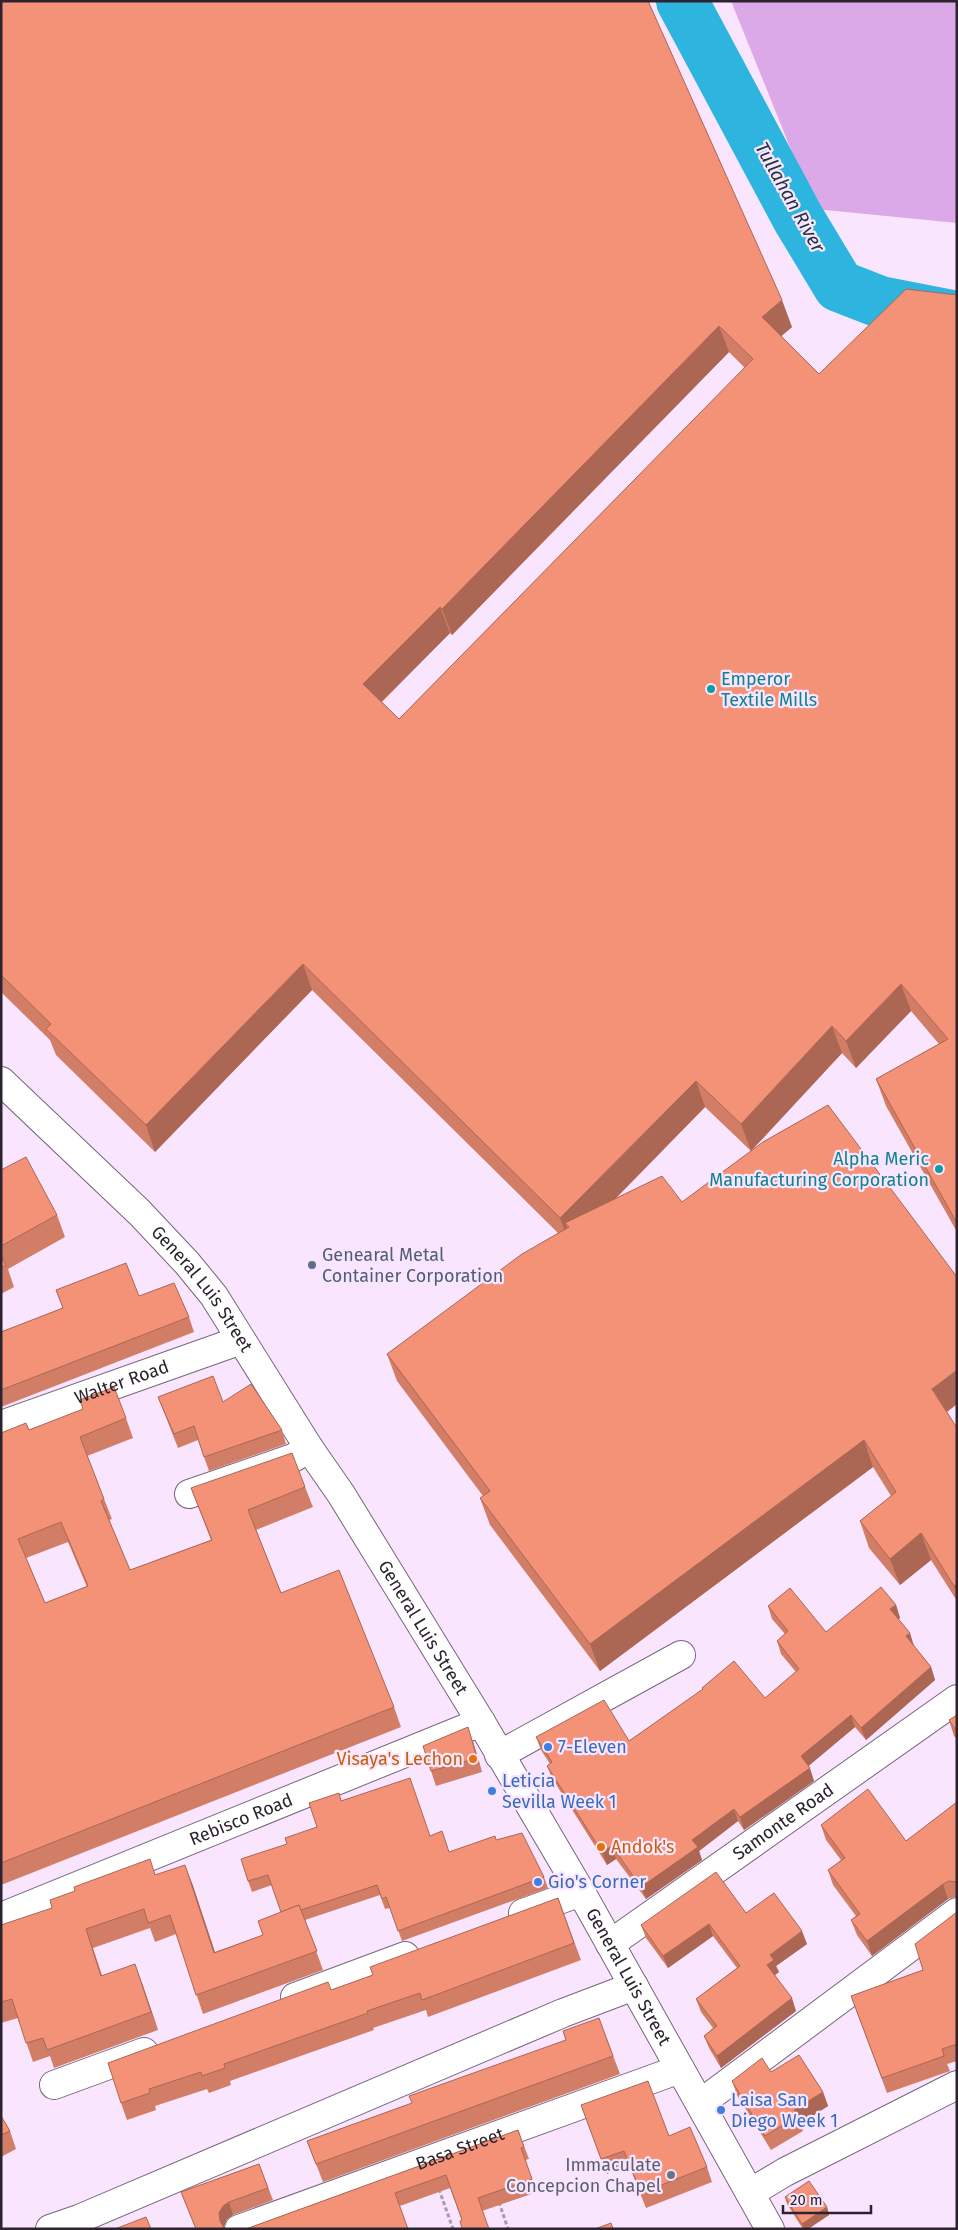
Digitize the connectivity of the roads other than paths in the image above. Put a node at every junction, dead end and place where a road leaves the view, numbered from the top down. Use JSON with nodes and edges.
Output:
{"nodes":[{"id":1,"x":1,"y":1081,"type":"edge"},
{"id":2,"x":242,"y":1340,"type":"junction"},
{"id":3,"x":1,"y":1425,"type":"edge"},
{"id":4,"x":308,"y":1448,"type":"junction"},
{"id":5,"x":189,"y":1494,"type":"dead end"},
{"id":6,"x":681,"y":1655,"type":"dead end"},
{"id":7,"x":957,"y":1698,"type":"edge"},
{"id":8,"x":481,"y":1722,"type":"junction"},
{"id":9,"x":499,"y":1755,"type":"junction"},
{"id":10,"x":581,"y":1892,"type":"junction"},
{"id":11,"x":957,"y":1912,"type":"edge"},
{"id":12,"x":1,"y":1917,"type":"edge"},
{"id":13,"x":498,"y":1922,"type":"edge"},
{"id":14,"x":610,"y":1944,"type":"junction"},
{"id":15,"x":433,"y":1946,"type":"edge"},
{"id":16,"x":634,"y":1986,"type":"junction"},
{"id":17,"x":276,"y":2004,"type":"edge"},
{"id":18,"x":165,"y":2044,"type":"edge"},
{"id":19,"x":680,"y":2069,"type":"junction"},
{"id":20,"x":54,"y":2085,"type":"dead end"},
{"id":21,"x":957,"y":2085,"type":"edge"},
{"id":22,"x":701,"y":2103,"type":"junction"},
{"id":23,"x":750,"y":2194,"type":"junction"},
{"id":24,"x":50,"y":2229,"type":"edge"},
{"id":25,"x":239,"y":2229,"type":"edge"},
{"id":26,"x":770,"y":2229,"type":"edge"}],
"edges":[{"from":1,"to":2,"type":"street","name":"General Luis Street"},
{"from":2,"to":3,"type":"street","name":"Walter Road"},
{"from":2,"to":4,"type":"street","name":"General Luis Street"},
{"from":4,"to":5,"type":"street"},
{"from":4,"to":8,"type":"street","name":"General Luis Street"},
{"from":6,"to":9,"type":"street"},
{"from":7,"to":14,"type":"street","name":"Samonte Road"},
{"from":8,"to":9,"type":"street","name":"General Luis Street"},
{"from":8,"to":12,"type":"street","name":"Rebisco Road"},
{"from":9,"to":10,"type":"street","name":"General Luis Street"},
{"from":10,"to":13,"type":"street"},
{"from":10,"to":14,"type":"street","name":"General Luis Street"},
{"from":11,"to":22,"type":"street"},
{"from":14,"to":16,"type":"street","name":"General Luis Street"},
{"from":15,"to":17,"type":"street"},
{"from":16,"to":19,"type":"street","name":"General Luis Street"},
{"from":16,"to":24,"type":"street"},
{"from":18,"to":20,"type":"street"},
{"from":19,"to":22,"type":"street","name":"General Luis Street"},
{"from":19,"to":25,"type":"street","name":"Basa Street"},
{"from":21,"to":23,"type":"street"},
{"from":22,"to":23,"type":"street","name":"General Luis Street"},
{"from":23,"to":26,"type":"street","name":"General Luis Street"}]}
